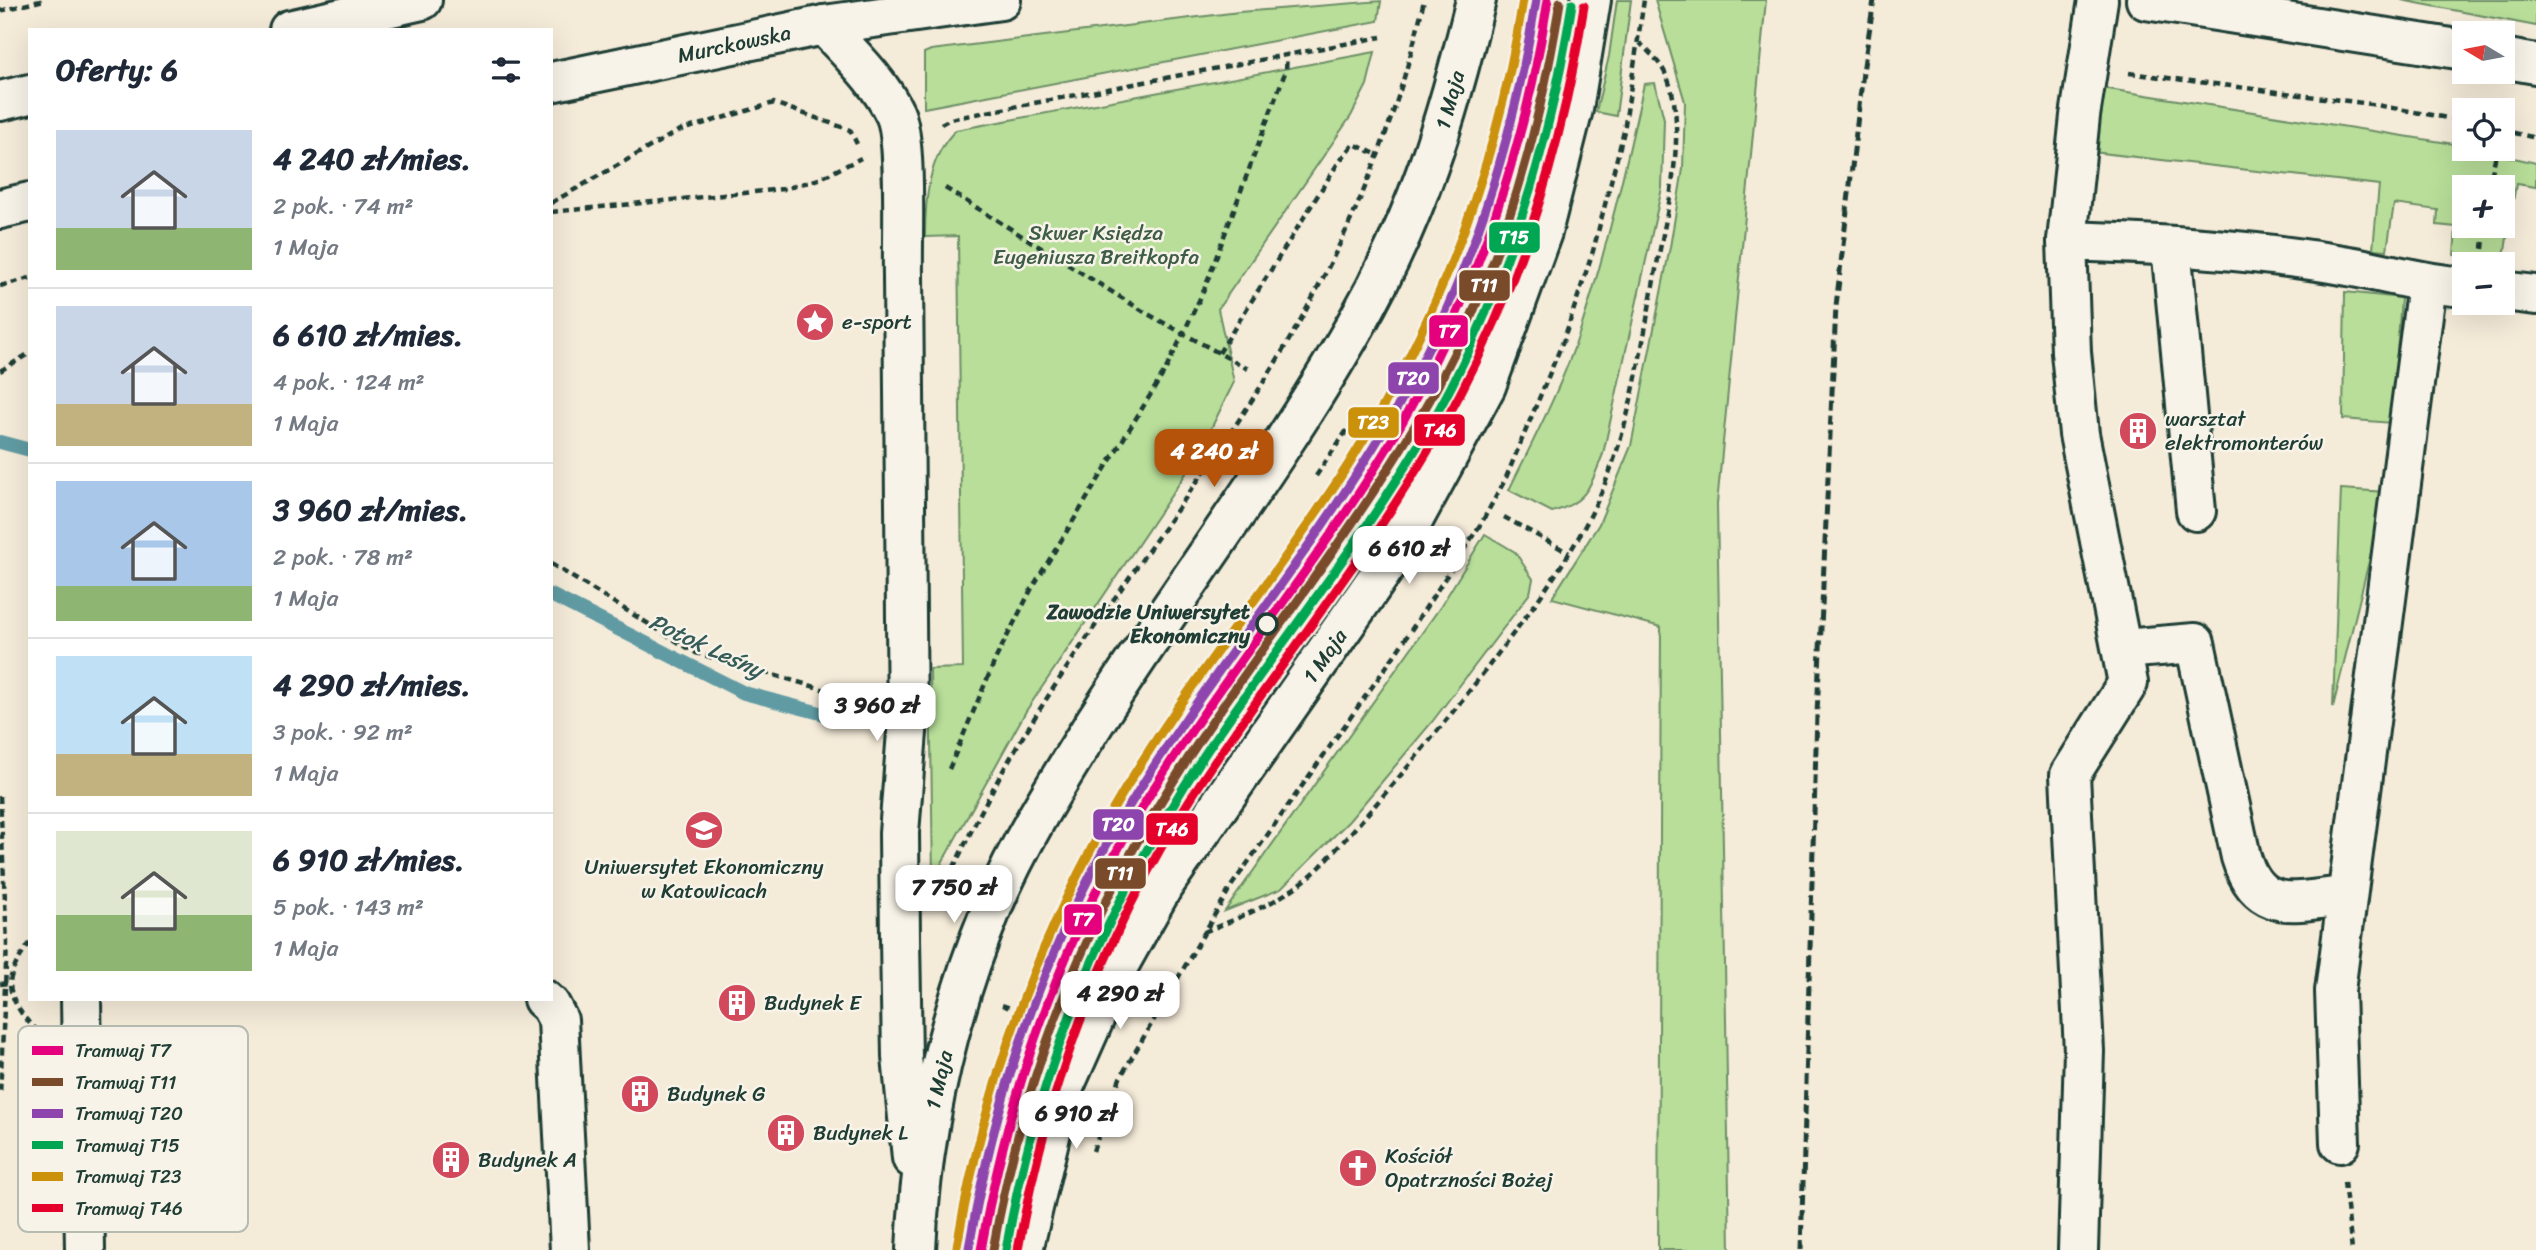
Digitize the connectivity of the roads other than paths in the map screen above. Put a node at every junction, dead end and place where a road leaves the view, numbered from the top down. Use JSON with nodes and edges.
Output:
{"nodes":[{"id":1,"x":422,"y":0,"type":"edge"},
{"id":2,"x":1001,"y":0,"type":"edge"},
{"id":3,"x":1476,"y":0,"type":"edge"},
{"id":4,"x":1591,"y":0,"type":"edge"},
{"id":5,"x":2098,"y":0,"type":"edge"},
{"id":6,"x":2146,"y":0,"type":"edge"},
{"id":7,"x":824,"y":25,"type":"junction"},
{"id":8,"x":298,"y":28,"type":"edge"},
{"id":9,"x":2452,"y":48,"type":"edge"},
{"id":10,"x":2515,"y":60,"type":"edge"},
{"id":11,"x":2536,"y":64,"type":"edge"},
{"id":12,"x":553,"y":82,"type":"edge"},
{"id":13,"x":28,"y":94,"type":"edge"},
{"id":14,"x":0,"y":101,"type":"edge"},
{"id":15,"x":28,"y":202,"type":"edge"},
{"id":16,"x":0,"y":209,"type":"edge"},
{"id":17,"x":2067,"y":241,"type":"junction"},
{"id":18,"x":2171,"y":246,"type":"junction"},
{"id":19,"x":2446,"y":286,"type":"edge"},
{"id":20,"x":2515,"y":293,"type":"edge"},
{"id":21,"x":2536,"y":295,"type":"edge"},
{"id":22,"x":2196,"y":511,"type":"dead end"},
{"id":23,"x":2123,"y":649,"type":"junction"},
{"id":24,"x":2347,"y":896,"type":"junction"},
{"id":25,"x":81,"y":1001,"type":"edge"},
{"id":26,"x":546,"y":1001,"type":"edge"},
{"id":27,"x":81,"y":1026,"type":"edge"},
{"id":28,"x":2340,"y":1143,"type":"road end"},
{"id":29,"x":919,"y":1203,"type":"junction"},
{"id":30,"x":85,"y":1232,"type":"edge"},
{"id":31,"x":85,"y":1250,"type":"edge"},
{"id":32,"x":570,"y":1250,"type":"edge"},
{"id":33,"x":916,"y":1250,"type":"edge"},
{"id":34,"x":1023,"y":1250,"type":"edge"},
{"id":35,"x":2078,"y":1250,"type":"edge"}],
"edges":[{"from":1,"to":8,"type":"main road"},
{"from":2,"to":7,"type":"main road","name":"Murckowska"},
{"from":3,"to":29,"type":"main road","name":"1 Maja"},
{"from":4,"to":34,"type":"main road","name":"1 Maja"},
{"from":5,"to":17,"type":"main road"},
{"from":6,"to":9,"type":"main road"},
{"from":7,"to":12,"type":"main road","name":"Murckowska"},
{"from":7,"to":29,"type":"main road","name":"1 Maja"},
{"from":10,"to":11,"type":"main road"},
{"from":13,"to":14,"type":"main road"},
{"from":15,"to":16,"type":"main road"},
{"from":17,"to":18,"type":"main road"},
{"from":17,"to":23,"type":"main road"},
{"from":18,"to":19,"type":"main road"},
{"from":18,"to":22,"type":"main road"},
{"from":19,"to":24,"type":"main road"},
{"from":20,"to":21,"type":"main road"},
{"from":23,"to":24,"type":"main road"},
{"from":23,"to":35,"type":"main road"},
{"from":24,"to":28,"type":"main road"},
{"from":25,"to":27,"type":"main road"},
{"from":26,"to":32,"type":"main road"},
{"from":29,"to":33,"type":"main road","name":"1 Maja"},
{"from":30,"to":31,"type":"main road"}]}
